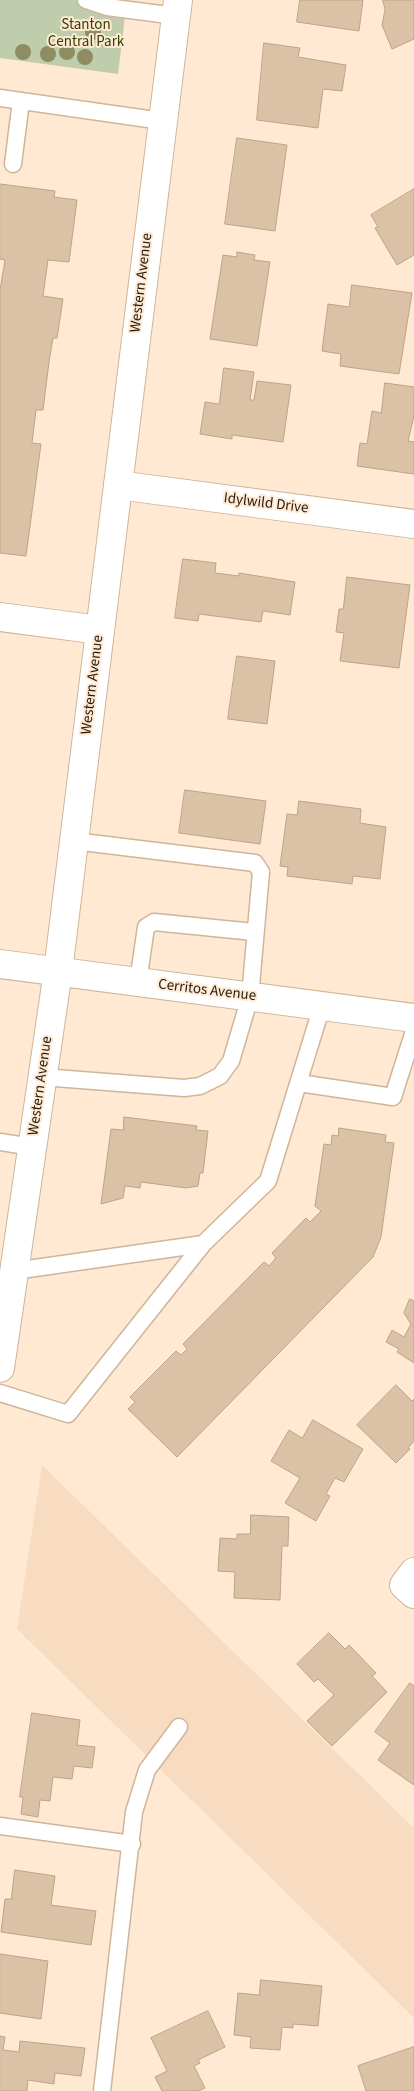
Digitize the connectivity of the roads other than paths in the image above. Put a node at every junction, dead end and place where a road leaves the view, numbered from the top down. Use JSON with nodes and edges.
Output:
{"nodes":[{"id":1,"x":86,"y":0,"type":"edge"},
{"id":2,"x":177,"y":8,"type":"edge"},
{"id":3,"x":0,"y":98,"type":"edge"},
{"id":4,"x":21,"y":101,"type":"junction"},
{"id":5,"x":162,"y":121,"type":"junction"},
{"id":6,"x":13,"y":164,"type":"dead end"},
{"id":7,"x":118,"y":485,"type":"junction"},
{"id":8,"x":414,"y":524,"type":"edge"},
{"id":9,"x":0,"y":617,"type":"edge"},
{"id":10,"x":100,"y":630,"type":"junction"},
{"id":11,"x":74,"y":841,"type":"junction"},
{"id":12,"x":254,"y":932,"type":"junction"},
{"id":13,"x":0,"y":964,"type":"edge"},
{"id":14,"x":58,"y":972,"type":"junction"},
{"id":15,"x":138,"y":982,"type":"junction"},
{"id":16,"x":250,"y":996,"type":"junction"},
{"id":17,"x":322,"y":1006,"type":"junction"},
{"id":18,"x":414,"y":1018,"type":"edge"},
{"id":19,"x":414,"y":1031,"type":"edge"},
{"id":20,"x":42,"y":1078,"type":"junction"},
{"id":21,"x":299,"y":1083,"type":"junction"},
{"id":22,"x":0,"y":1142,"type":"edge"},
{"id":23,"x":32,"y":1147,"type":"junction"},
{"id":24,"x":203,"y":1244,"type":"junction"},
{"id":25,"x":14,"y":1271,"type":"junction"},
{"id":26,"x":5,"y":1302,"type":"edge"},
{"id":27,"x":0,"y":1368,"type":"edge"},
{"id":28,"x":0,"y":1393,"type":"edge"},
{"id":29,"x":179,"y":1727,"type":"dead end"},
{"id":30,"x":0,"y":1826,"type":"edge"},
{"id":31,"x":132,"y":1844,"type":"junction"},
{"id":32,"x":102,"y":2091,"type":"edge"}],
"edges":[{"from":1,"to":2,"type":"lane"},
{"from":2,"to":5,"type":"street","name":"Western Avenue"},
{"from":3,"to":4,"type":"lane"},
{"from":4,"to":5,"type":"lane"},
{"from":4,"to":6,"type":"lane"},
{"from":5,"to":7,"type":"street","name":"Western Avenue"},
{"from":7,"to":8,"type":"street","name":"Idylwild Drive"},
{"from":7,"to":10,"type":"street","name":"Western Avenue"},
{"from":9,"to":10,"type":"street"},
{"from":10,"to":11,"type":"street","name":"Western Avenue"},
{"from":11,"to":12,"type":"lane"},
{"from":11,"to":14,"type":"street","name":"Western Avenue"},
{"from":12,"to":15,"type":"lane"},
{"from":12,"to":16,"type":"lane"},
{"from":13,"to":14,"type":"street","name":"Cerritos Avenue"},
{"from":14,"to":15,"type":"street","name":"Cerritos Avenue"},
{"from":14,"to":20,"type":"street","name":"Western Avenue"},
{"from":15,"to":16,"type":"street","name":"Cerritos Avenue"},
{"from":16,"to":17,"type":"street","name":"Cerritos Avenue"},
{"from":16,"to":20,"type":"lane"},
{"from":17,"to":18,"type":"street","name":"Cerritos Avenue"},
{"from":17,"to":21,"type":"lane"},
{"from":19,"to":21,"type":"lane"},
{"from":20,"to":23,"type":"street","name":"Western Avenue"},
{"from":21,"to":24,"type":"lane"},
{"from":22,"to":23,"type":"lane"},
{"from":23,"to":25,"type":"street","name":"Western Avenue"},
{"from":24,"to":25,"type":"lane"},
{"from":24,"to":28,"type":"lane"},
{"from":25,"to":26,"type":"street","name":"Western Avenue"},
{"from":26,"to":27,"type":"street","name":"Western Avenue"},
{"from":29,"to":31,"type":"lane"},
{"from":30,"to":31,"type":"lane"},
{"from":31,"to":32,"type":"lane"}]}
